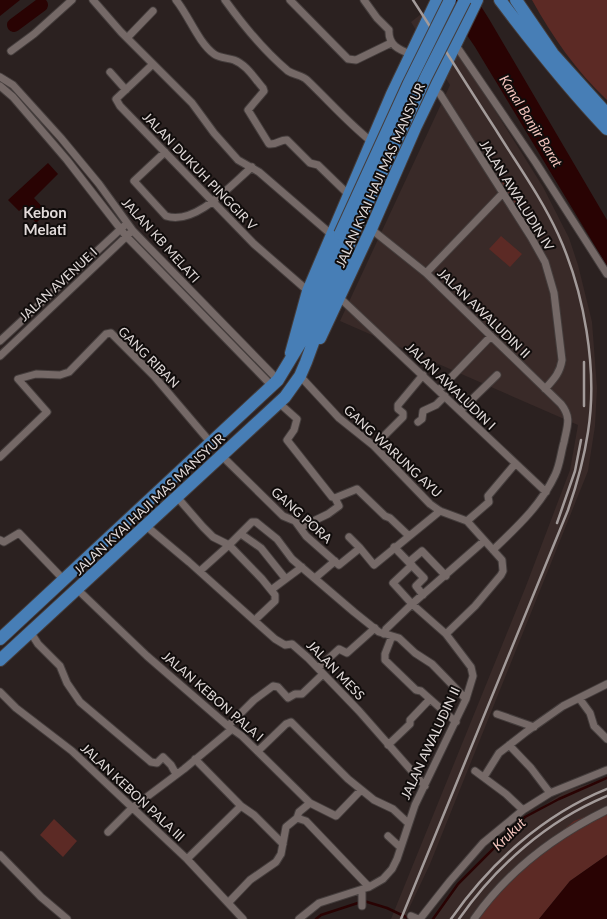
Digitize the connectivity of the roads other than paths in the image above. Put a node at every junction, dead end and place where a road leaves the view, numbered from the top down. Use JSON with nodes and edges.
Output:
{"nodes":[{"id":1,"x":72,"y":0,"type":"edge"},
{"id":2,"x":93,"y":0,"type":"edge"},
{"id":3,"x":176,"y":0,"type":"edge"},
{"id":4,"x":290,"y":0,"type":"edge"},
{"id":5,"x":364,"y":0,"type":"edge"},
{"id":6,"x":442,"y":0,"type":"edge"},
{"id":7,"x":450,"y":0,"type":"edge"},
{"id":8,"x":465,"y":0,"type":"edge"},
{"id":9,"x":477,"y":0,"type":"edge"},
{"id":10,"x":500,"y":0,"type":"edge"},
{"id":11,"x":516,"y":0,"type":"edge"},
{"id":12,"x":226,"y":1,"type":"edge"},
{"id":13,"x":434,"y":5,"type":"edge"},
{"id":14,"x":153,"y":11,"type":"dead end"},
{"id":15,"x":127,"y":38,"type":"junction"},
{"id":16,"x":457,"y":41,"type":"junction"},
{"id":17,"x":391,"y":43,"type":"junction"},
{"id":18,"x":11,"y":51,"type":"dead end"},
{"id":19,"x":411,"y":54,"type":"junction"},
{"id":20,"x":153,"y":64,"type":"junction"},
{"id":21,"x":404,"y":69,"type":"junction"},
{"id":22,"x":110,"y":72,"type":"dead end"},
{"id":23,"x":0,"y":77,"type":"edge"},
{"id":24,"x":0,"y":86,"type":"edge"},
{"id":25,"x":434,"y":88,"type":"junction"},
{"id":26,"x":126,"y":90,"type":"junction"},
{"id":27,"x":607,"y":114,"type":"edge"},
{"id":28,"x":607,"y":129,"type":"edge"},
{"id":29,"x":372,"y":142,"type":"junction"},
{"id":30,"x":165,"y":152,"type":"junction"},
{"id":31,"x":74,"y":153,"type":"junction"},
{"id":32,"x":67,"y":160,"type":"junction"},
{"id":33,"x":252,"y":167,"type":"junction"},
{"id":34,"x":503,"y":193,"type":"junction"},
{"id":35,"x":350,"y":196,"type":"junction"},
{"id":36,"x":212,"y":201,"type":"junction"},
{"id":37,"x":127,"y":223,"type":"junction"},
{"id":38,"x":120,"y":229,"type":"junction"},
{"id":39,"x":371,"y":229,"type":"junction"},
{"id":40,"x":133,"y":231,"type":"junction"},
{"id":41,"x":336,"y":234,"type":"junction"},
{"id":42,"x":126,"y":236,"type":"junction"},
{"id":43,"x":426,"y":273,"type":"junction"},
{"id":44,"x":607,"y":274,"type":"edge"},
{"id":45,"x":308,"y":291,"type":"junction"},
{"id":46,"x":340,"y":296,"type":"junction"},
{"id":47,"x":491,"y":336,"type":"junction"},
{"id":48,"x":0,"y":341,"type":"edge"},
{"id":49,"x":0,"y":356,"type":"edge"},
{"id":50,"x":291,"y":357,"type":"junction"},
{"id":51,"x":307,"y":360,"type":"junction"},
{"id":52,"x":423,"y":375,"type":"junction"},
{"id":53,"x":497,"y":375,"type":"dead end"},
{"id":54,"x":300,"y":376,"type":"junction"},
{"id":55,"x":275,"y":383,"type":"junction"},
{"id":56,"x":545,"y":389,"type":"junction"},
{"id":57,"x":438,"y":390,"type":"junction"},
{"id":58,"x":445,"y":396,"type":"junction"},
{"id":59,"x":280,"y":403,"type":"junction"},
{"id":60,"x":460,"y":411,"type":"junction"},
{"id":61,"x":418,"y":422,"type":"dead end"},
{"id":62,"x":211,"y":443,"type":"junction"},
{"id":63,"x":374,"y":446,"type":"junction"},
{"id":64,"x":222,"y":456,"type":"junction"},
{"id":65,"x":0,"y":457,"type":"edge"},
{"id":66,"x":515,"y":464,"type":"junction"},
{"id":67,"x":546,"y":492,"type":"junction"},
{"id":68,"x":177,"y":497,"type":"junction"},
{"id":69,"x":335,"y":498,"type":"junction"},
{"id":70,"x":440,"y":510,"type":"junction"},
{"id":71,"x":467,"y":521,"type":"junction"},
{"id":72,"x":145,"y":525,"type":"junction"},
{"id":73,"x":301,"y":527,"type":"junction"},
{"id":74,"x":241,"y":534,"type":"junction"},
{"id":75,"x":349,"y":536,"type":"dead end"},
{"id":76,"x":409,"y":536,"type":"junction"},
{"id":77,"x":0,"y":540,"type":"edge"},
{"id":78,"x":484,"y":541,"type":"junction"},
{"id":79,"x":229,"y":545,"type":"junction"},
{"id":80,"x":394,"y":547,"type":"junction"},
{"id":81,"x":360,"y":548,"type":"junction"},
{"id":82,"x":492,"y":550,"type":"junction"},
{"id":83,"x":335,"y":561,"type":"junction"},
{"id":84,"x":410,"y":563,"type":"junction"},
{"id":85,"x":302,"y":567,"type":"junction"},
{"id":86,"x":200,"y":571,"type":"junction"},
{"id":87,"x":446,"y":576,"type":"junction"},
{"id":88,"x":285,"y":578,"type":"junction"},
{"id":89,"x":315,"y":578,"type":"junction"},
{"id":90,"x":64,"y":580,"type":"junction"},
{"id":91,"x":78,"y":588,"type":"junction"},
{"id":92,"x":271,"y":590,"type":"junction"},
{"id":93,"x":423,"y":595,"type":"junction"},
{"id":94,"x":412,"y":604,"type":"junction"},
{"id":95,"x":255,"y":620,"type":"junction"},
{"id":96,"x":375,"y":628,"type":"junction"},
{"id":97,"x":31,"y":633,"type":"junction"},
{"id":98,"x":384,"y":634,"type":"junction"},
{"id":99,"x":446,"y":634,"type":"junction"},
{"id":100,"x":392,"y":636,"type":"junction"},
{"id":101,"x":0,"y":639,"type":"edge"},
{"id":102,"x":0,"y":660,"type":"edge"},
{"id":103,"x":318,"y":668,"type":"junction"},
{"id":104,"x":323,"y":674,"type":"junction"},
{"id":105,"x":607,"y":684,"type":"edge"},
{"id":106,"x":0,"y":692,"type":"edge"},
{"id":107,"x":579,"y":698,"type":"junction"},
{"id":108,"x":430,"y":699,"type":"junction"},
{"id":109,"x":466,"y":699,"type":"junction"},
{"id":110,"x":497,"y":714,"type":"dead end"},
{"id":111,"x":456,"y":722,"type":"junction"},
{"id":112,"x":230,"y":727,"type":"junction"},
{"id":113,"x":534,"y":727,"type":"junction"},
{"id":114,"x":607,"y":739,"type":"edge"},
{"id":115,"x":388,"y":745,"type":"junction"},
{"id":116,"x":509,"y":745,"type":"junction"},
{"id":117,"x":258,"y":751,"type":"junction"},
{"id":118,"x":195,"y":759,"type":"junction"},
{"id":119,"x":607,"y":770,"type":"edge"},
{"id":120,"x":476,"y":771,"type":"dead end"},
{"id":121,"x":176,"y":774,"type":"junction"},
{"id":122,"x":484,"y":777,"type":"junction"},
{"id":123,"x":425,"y":786,"type":"junction"},
{"id":124,"x":362,"y":790,"type":"junction"},
{"id":125,"x":550,"y":793,"type":"junction"},
{"id":126,"x":310,"y":803,"type":"junction"},
{"id":127,"x":241,"y":806,"type":"junction"},
{"id":128,"x":132,"y":808,"type":"junction"},
{"id":129,"x":523,"y":810,"type":"junction"},
{"id":130,"x":607,"y":810,"type":"edge"},
{"id":131,"x":297,"y":818,"type":"junction"},
{"id":132,"x":408,"y":823,"type":"junction"},
{"id":133,"x":108,"y":832,"type":"dead end"},
{"id":134,"x":388,"y":836,"type":"dead end"},
{"id":135,"x":283,"y":844,"type":"junction"},
{"id":136,"x":400,"y":847,"type":"junction"},
{"id":137,"x":0,"y":855,"type":"edge"},
{"id":138,"x":187,"y":859,"type":"junction"},
{"id":139,"x":369,"y":887,"type":"junction"},
{"id":140,"x":228,"y":903,"type":"junction"},
{"id":141,"x":416,"y":918,"type":"edge"},
{"id":142,"x":67,"y":919,"type":"edge"},
{"id":143,"x":243,"y":919,"type":"edge"},
{"id":144,"x":299,"y":919,"type":"edge"},
{"id":145,"x":474,"y":919,"type":"edge"}],
"edges":[{"from":1,"to":18,"type":"street"},
{"from":2,"to":15,"type":"street"},
{"from":3,"to":35,"type":"street"},
{"from":4,"to":17,"type":"street"},
{"from":5,"to":17,"type":"street"},
{"from":6,"to":13,"type":"main road"},
{"from":7,"to":41,"type":"main road","name":"JALAN KYAI HAJI MAS MANSYUR","bridge":true},
{"from":8,"to":51,"type":"main road","name":"JALAN KYAI HAJI MAS MANSYUR","bridge":true},
{"from":9,"to":16,"type":"main road","name":"JALAN KYAI HAJI MAS MANSYUR"},
{"from":10,"to":28,"type":"main road"},
{"from":11,"to":27,"type":"main road"},
{"from":12,"to":29,"type":"street"},
{"from":13,"to":19,"type":"main road","name":"JALAN KYAI HAJI MAS MANSYUR"},
{"from":14,"to":15,"type":"street"},
{"from":15,"to":20,"type":"street"},
{"from":16,"to":25,"type":"main road","name":"JALAN KYAI HAJI MAS MANSYUR"},
{"from":16,"to":44,"type":"street"},
{"from":17,"to":19,"type":"street"},
{"from":19,"to":21,"type":"main road","name":"JALAN KYAI HAJI MAS MANSYUR"},
{"from":20,"to":26,"type":"street","name":"JALAN DUKUH PINGGIR V"},
{"from":20,"to":33,"type":"street"},
{"from":21,"to":25,"type":"main road"},
{"from":21,"to":29,"type":"main road","name":"JALAN KYAI HAJI MAS MANSYUR"},
{"from":22,"to":26,"type":"street"},
{"from":23,"to":31,"type":"street","name":"JALAN KB MELATI"},
{"from":24,"to":32,"type":"street","name":"JALAN KB MELATI"},
{"from":25,"to":34,"type":"street","name":"JALAN AWALUDIN IV"},
{"from":25,"to":39,"type":"main road","name":"JALAN KYAI HAJI MAS MANSYUR"},
{"from":26,"to":30,"type":"street","name":"JALAN DUKUH PINGGIR V"},
{"from":29,"to":35,"type":"main road","name":"JALAN KYAI HAJI MAS MANSYUR"},
{"from":30,"to":36,"type":"street","name":"JALAN DUKUH PINGGIR V"},
{"from":30,"to":36,"type":"street"},
{"from":31,"to":32,"type":"street"},
{"from":31,"to":37,"type":"street","name":"JALAN KB MELATI"},
{"from":32,"to":38,"type":"street","name":"JALAN KB MELATI"},
{"from":33,"to":36,"type":"street"},
{"from":33,"to":41,"type":"street"},
{"from":34,"to":43,"type":"street"},
{"from":34,"to":56,"type":"street","name":"JALAN AWALUDIN IV"},
{"from":35,"to":41,"type":"main road","name":"JALAN KYAI HAJI MAS MANSYUR"},
{"from":36,"to":45,"type":"street","name":"JALAN DUKUH PINGGIR V"},
{"from":37,"to":38,"type":"street","name":"JALAN AVENUE I"},
{"from":37,"to":40,"type":"street","name":"JALAN KB MELATI"},
{"from":38,"to":42,"type":"street","name":"JALAN KB MELATI"},
{"from":38,"to":48,"type":"street","name":"JALAN AVENUE I"},
{"from":39,"to":43,"type":"street","name":"JALAN AWALUDIN II"},
{"from":39,"to":46,"type":"main road","name":"JALAN KYAI HAJI MAS MANSYUR"},
{"from":40,"to":42,"type":"street","name":"JALAN AVENUE I"},
{"from":40,"to":55,"type":"street","name":"JALAN KB MELATI"},
{"from":41,"to":45,"type":"main road","name":"JALAN KYAI HAJI MAS MANSYUR"},
{"from":41,"to":50,"type":"main road","name":"JALAN KYAI HAJI MAS MANSYUR"},
{"from":42,"to":49,"type":"street","name":"JALAN AVENUE I"},
{"from":42,"to":55,"type":"street","name":"JALAN KB MELATI"},
{"from":43,"to":47,"type":"street","name":"JALAN AWALUDIN II"},
{"from":45,"to":50,"type":"main road","name":"JALAN KYAI HAJI MAS MANSYUR"},
{"from":46,"to":51,"type":"main road","name":"JALAN KYAI HAJI MAS MANSYUR"},
{"from":46,"to":52,"type":"street","name":"JALAN AWALUDIN I"},
{"from":47,"to":56,"type":"street","name":"JALAN AWALUDIN II"},
{"from":47,"to":57,"type":"street"},
{"from":50,"to":55,"type":"main road","name":"JALAN KYAI HAJI MAS MANSYUR"},
{"from":51,"to":54,"type":"main road","name":"JALAN KYAI HAJI MAS MANSYUR"},
{"from":52,"to":57,"type":"street","name":"JALAN AWALUDIN I"},
{"from":52,"to":63,"type":"street"},
{"from":53,"to":60,"type":"street"},
{"from":54,"to":59,"type":"main road","name":"JALAN KYAI HAJI MAS MANSYUR"},
{"from":54,"to":63,"type":"street","name":"GANG WARUNG AYU"},
{"from":55,"to":62,"type":"main road","name":"JALAN KYAI HAJI MAS MANSYUR"},
{"from":56,"to":67,"type":"street","name":"JALAN AWALUDIN II"},
{"from":57,"to":58,"type":"street","name":"JALAN AWALUDIN I"},
{"from":58,"to":60,"type":"street","name":"JALAN AWALUDIN I"},
{"from":58,"to":61,"type":"street"},
{"from":59,"to":64,"type":"main road","name":"JALAN KYAI HAJI MAS MANSYUR"},
{"from":59,"to":69,"type":"street"},
{"from":60,"to":66,"type":"street","name":"JALAN AWALUDIN I"},
{"from":62,"to":65,"type":"street","name":"GANG RIBAN"},
{"from":62,"to":90,"type":"main road","name":"JALAN KYAI HAJI MAS MANSYUR"},
{"from":63,"to":70,"type":"street","name":"GANG WARUNG AYU"},
{"from":64,"to":68,"type":"main road","name":"JALAN KYAI HAJI MAS MANSYUR"},
{"from":64,"to":73,"type":"street","name":"GANG PORA"},
{"from":66,"to":67,"type":"street","name":"JALAN AWALUDIN I"},
{"from":66,"to":71,"type":"street"},
{"from":67,"to":82,"type":"street"},
{"from":68,"to":72,"type":"main road","name":"JALAN KYAI HAJI MAS MANSYUR"},
{"from":68,"to":79,"type":"street"},
{"from":69,"to":73,"type":"street"},
{"from":69,"to":76,"type":"street"},
{"from":70,"to":71,"type":"street","name":"GANG WARUNG AYU"},
{"from":70,"to":76,"type":"street"},
{"from":71,"to":78,"type":"street","name":"GANG WARUNG AYU"},
{"from":72,"to":86,"type":"street","name":"JALAN MESS"},
{"from":72,"to":91,"type":"main road","name":"JALAN KYAI HAJI MAS MANSYUR"},
{"from":73,"to":83,"type":"street","name":"GANG PORA"},
{"from":74,"to":79,"type":"street"},
{"from":74,"to":85,"type":"street"},
{"from":74,"to":88,"type":"street"},
{"from":75,"to":81,"type":"street"},
{"from":76,"to":80,"type":"street"},
{"from":77,"to":90,"type":"street"},
{"from":78,"to":82,"type":"street","name":"GANG WARUNG AYU"},
{"from":78,"to":87,"type":"street"},
{"from":79,"to":86,"type":"street"},
{"from":79,"to":92,"type":"street"},
{"from":80,"to":81,"type":"street"},
{"from":80,"to":84,"type":"street"},
{"from":81,"to":83,"type":"street","name":"GANG PORA"},
{"from":82,"to":99,"type":"street"},
{"from":83,"to":89,"type":"street"},
{"from":84,"to":87,"type":"street"},
{"from":84,"to":93,"type":"street"},
{"from":84,"to":94,"type":"street","name":"JALAN AWALUDIN II"},
{"from":85,"to":88,"type":"street"},
{"from":85,"to":89,"type":"street"},
{"from":86,"to":95,"type":"street","name":"JALAN MESS"},
{"from":87,"to":93,"type":"street"},
{"from":88,"to":92,"type":"street"},
{"from":89,"to":96,"type":"street"},
{"from":90,"to":101,"type":"main road","name":"JALAN KYAI HAJI MAS MANSYUR"},
{"from":91,"to":97,"type":"main road","name":"JALAN KYAI HAJI MAS MANSYUR"},
{"from":91,"to":112,"type":"street","name":"JALAN KEBON PALA I"},
{"from":92,"to":95,"type":"street"},
{"from":93,"to":94,"type":"street"},
{"from":94,"to":98,"type":"street"},
{"from":94,"to":99,"type":"street","name":"JALAN AWALUDIN II"},
{"from":95,"to":103,"type":"street","name":"JALAN MESS"},
{"from":96,"to":98,"type":"street"},
{"from":96,"to":103,"type":"street"},
{"from":97,"to":102,"type":"main road","name":"JALAN KYAI HAJI MAS MANSYUR"},
{"from":97,"to":121,"type":"street"},
{"from":98,"to":100,"type":"street"},
{"from":99,"to":109,"type":"street","name":"JALAN AWALUDIN II"},
{"from":100,"to":108,"type":"street"},
{"from":100,"to":109,"type":"street"},
{"from":103,"to":104,"type":"street","name":"JALAN MESS"},
{"from":104,"to":112,"type":"street"},
{"from":104,"to":115,"type":"street","name":"JALAN MESS"},
{"from":105,"to":107,"type":"street"},
{"from":106,"to":128,"type":"street","name":"JALAN KEBON PALA III"},
{"from":107,"to":113,"type":"street"},
{"from":107,"to":114,"type":"street"},
{"from":108,"to":111,"type":"street"},
{"from":108,"to":115,"type":"street"},
{"from":109,"to":111,"type":"street","name":"JALAN AWALUDIN II"},
{"from":110,"to":113,"type":"street"},
{"from":111,"to":123,"type":"street","name":"JALAN AWALUDIN II"},
{"from":112,"to":117,"type":"street","name":"JALAN KEBON PALA I"},
{"from":112,"to":118,"type":"street"},
{"from":113,"to":116,"type":"street"},
{"from":115,"to":123,"type":"street","name":"JALAN MESS"},
{"from":116,"to":122,"type":"street"},
{"from":116,"to":125,"type":"street"},
{"from":117,"to":124,"type":"street"},
{"from":117,"to":126,"type":"street","name":"JALAN KEBON PALA I"},
{"from":118,"to":121,"type":"street"},
{"from":118,"to":127,"type":"street"},
{"from":119,"to":125,"type":"street"},
{"from":120,"to":122,"type":"street"},
{"from":121,"to":128,"type":"street"},
{"from":122,"to":129,"type":"street"},
{"from":123,"to":132,"type":"street","name":"JALAN AWALUDIN II"},
{"from":124,"to":126,"type":"street","name":"JALAN KEBON PALA I"},
{"from":124,"to":132,"type":"street"},
{"from":125,"to":129,"type":"street"},
{"from":126,"to":131,"type":"street"},
{"from":127,"to":135,"type":"street"},
{"from":127,"to":138,"type":"street"},
{"from":128,"to":133,"type":"street"},
{"from":128,"to":138,"type":"street","name":"JALAN KEBON PALA III"},
{"from":129,"to":141,"type":"street"},
{"from":130,"to":145,"type":"street"},
{"from":131,"to":135,"type":"street"},
{"from":131,"to":139,"type":"street"},
{"from":132,"to":136,"type":"street","name":"JALAN AWALUDIN II"},
{"from":134,"to":136,"type":"street"},
{"from":135,"to":140,"type":"street"},
{"from":136,"to":139,"type":"street","name":"JALAN AWALUDIN II"},
{"from":137,"to":142,"type":"street"},
{"from":138,"to":140,"type":"street","name":"JALAN KEBON PALA III"},
{"from":139,"to":144,"type":"street","name":"JALAN AWALUDIN II"},
{"from":140,"to":143,"type":"street","name":"JALAN KEBON PALA III"}]}
